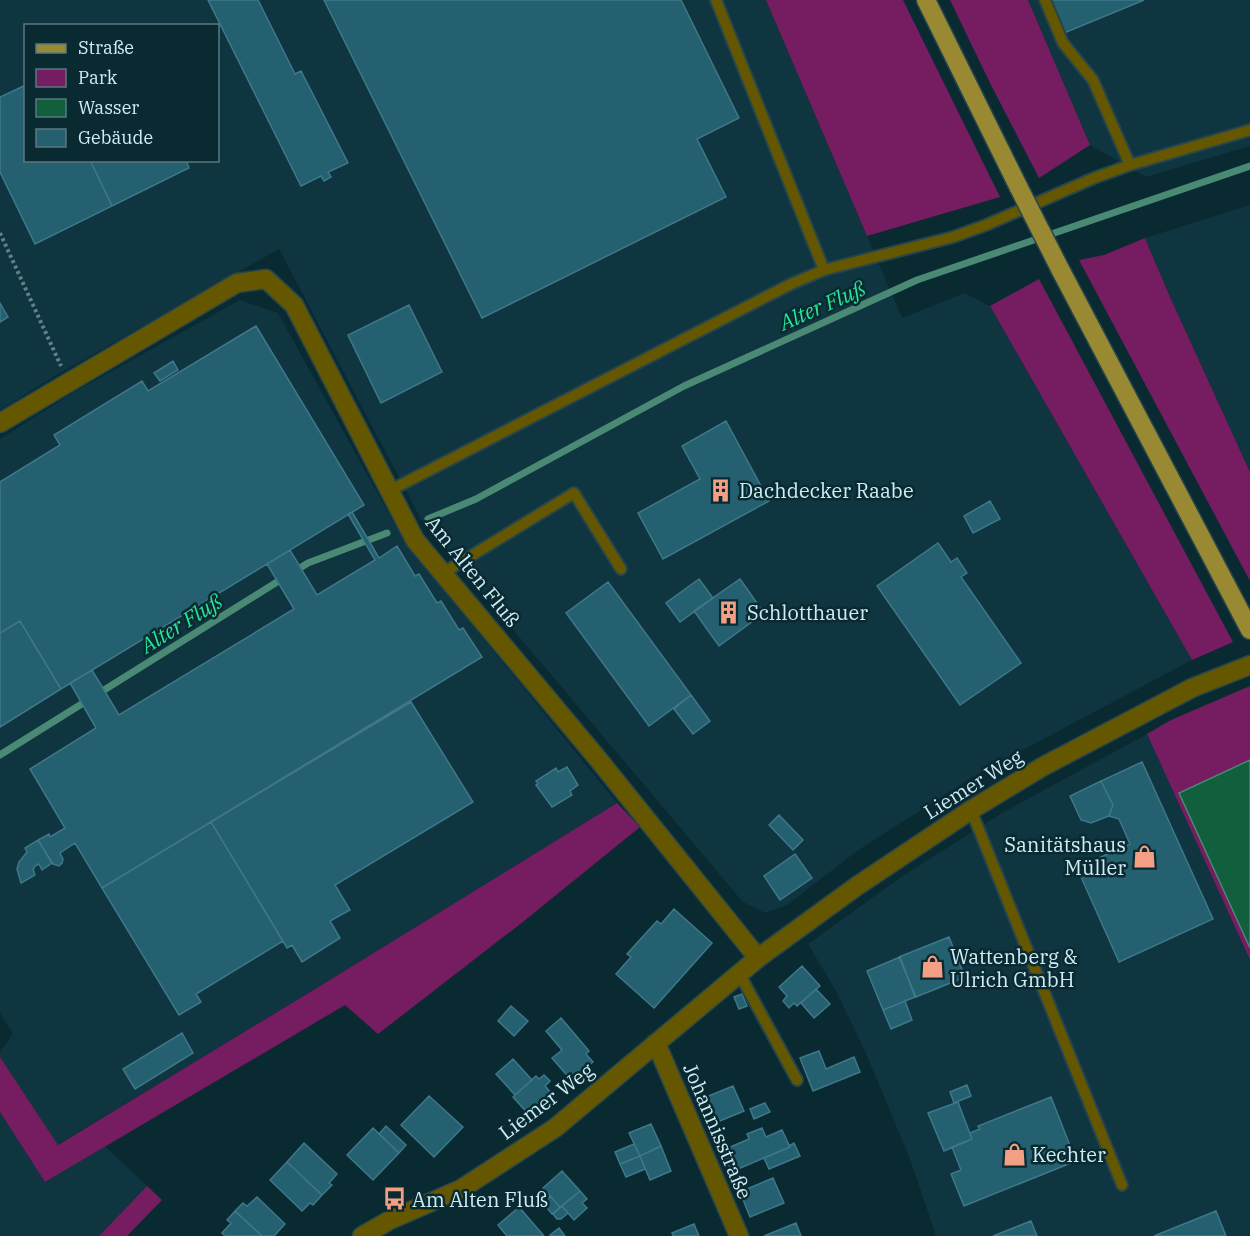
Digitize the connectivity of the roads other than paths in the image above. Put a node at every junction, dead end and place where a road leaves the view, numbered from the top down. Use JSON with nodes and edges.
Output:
{"nodes":[{"id":1,"x":716,"y":0,"type":"edge"},
{"id":2,"x":926,"y":0,"type":"edge"},
{"id":3,"x":1045,"y":0,"type":"edge"},
{"id":4,"x":1250,"y":130,"type":"edge"},
{"id":5,"x":1130,"y":165,"type":"junction"},
{"id":6,"x":824,"y":270,"type":"junction"},
{"id":7,"x":0,"y":423,"type":"edge"},
{"id":8,"x":389,"y":491,"type":"junction"},
{"id":9,"x":621,"y":569,"type":"dead end"},
{"id":10,"x":443,"y":573,"type":"junction"},
{"id":11,"x":1250,"y":630,"type":"edge"},
{"id":12,"x":1250,"y":665,"type":"edge"},
{"id":13,"x":971,"y":810,"type":"junction"},
{"id":14,"x":758,"y":958,"type":"junction"},
{"id":15,"x":739,"y":973,"type":"junction"},
{"id":16,"x":656,"y":1043,"type":"junction"},
{"id":17,"x":797,"y":1080,"type":"dead end"},
{"id":18,"x":1122,"y":1185,"type":"dead end"},
{"id":19,"x":362,"y":1236,"type":"edge"},
{"id":20,"x":739,"y":1236,"type":"edge"}],
"edges":[{"from":1,"to":6,"type":"lane"},
{"from":2,"to":11,"type":"main road","bridge":true},
{"from":3,"to":5,"type":"lane"},
{"from":4,"to":5,"type":"lane"},
{"from":5,"to":6,"type":"lane"},
{"from":6,"to":8,"type":"lane"},
{"from":7,"to":8,"type":"street","name":"Am Alten Fluß"},
{"from":8,"to":10,"type":"street","name":"Am Alten Fluß"},
{"from":9,"to":10,"type":"lane"},
{"from":10,"to":14,"type":"street","name":"Am Alten Fluß"},
{"from":12,"to":13,"type":"street","name":"Liemer Weg"},
{"from":13,"to":14,"type":"street","name":"Liemer Weg"},
{"from":13,"to":18,"type":"lane"},
{"from":14,"to":15,"type":"street","name":"Liemer Weg"},
{"from":15,"to":16,"type":"street","name":"Liemer Weg"},
{"from":15,"to":17,"type":"lane"},
{"from":16,"to":19,"type":"street","name":"Liemer Weg"},
{"from":16,"to":20,"type":"street","name":"Johannisstraße"}]}
